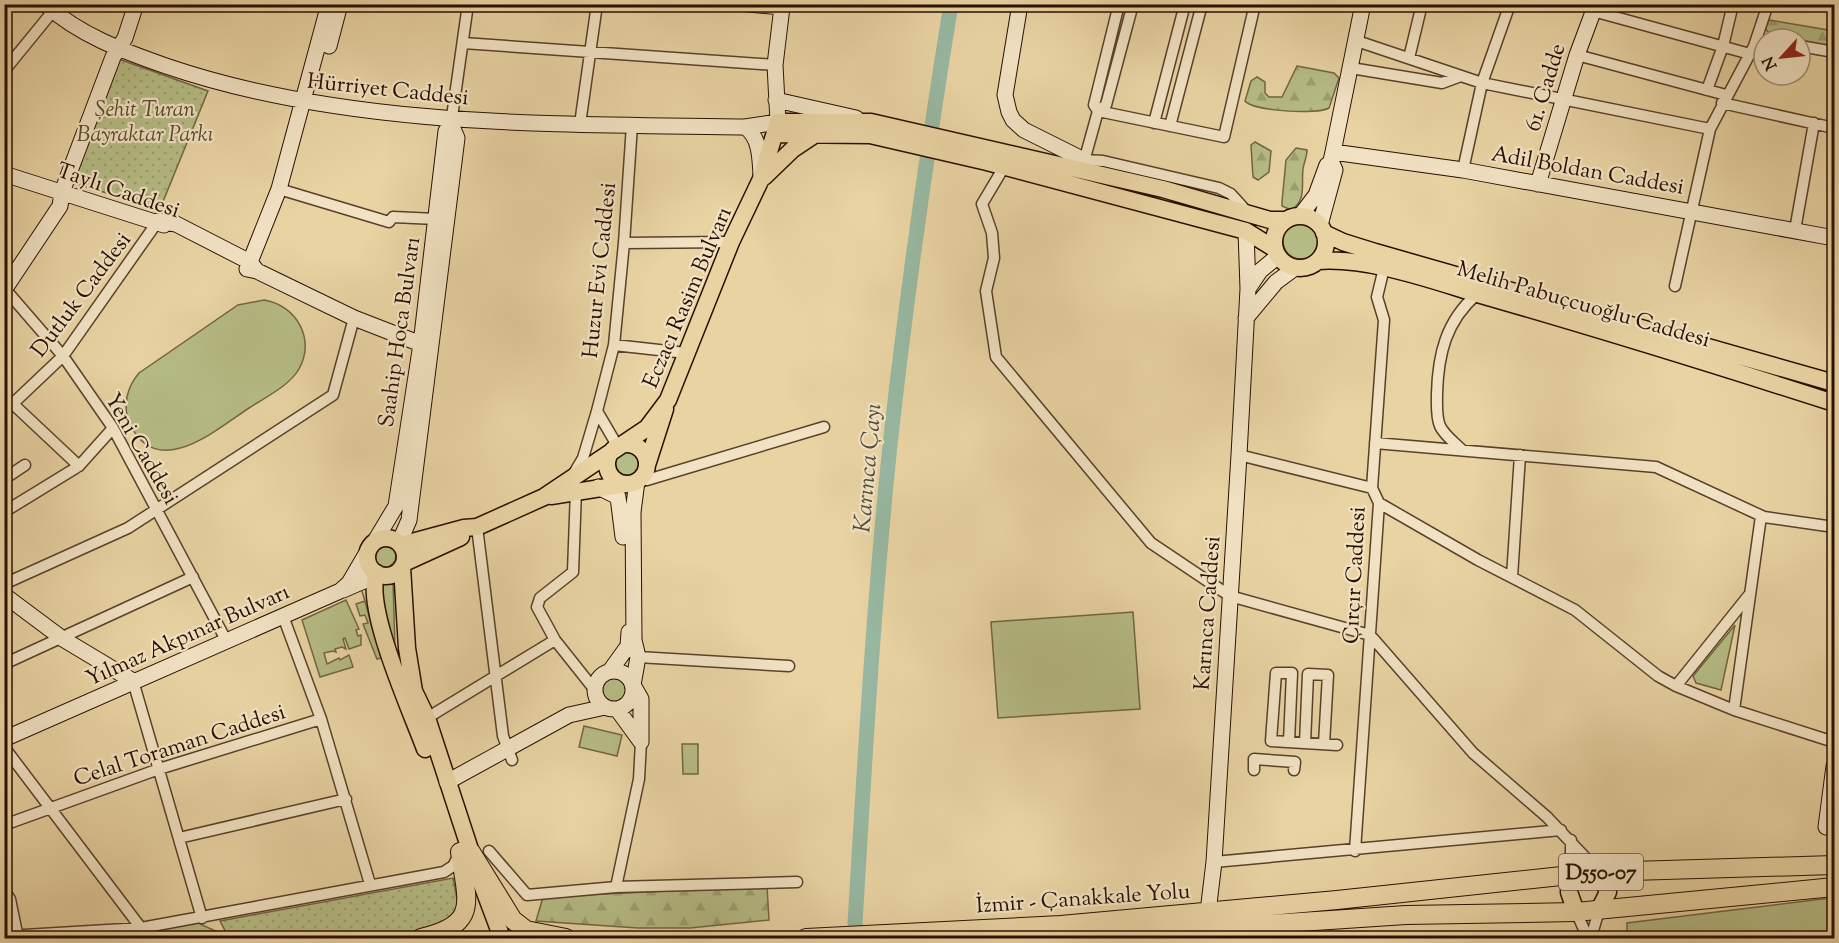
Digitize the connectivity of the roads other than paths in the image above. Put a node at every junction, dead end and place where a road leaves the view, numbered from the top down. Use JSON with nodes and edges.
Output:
{"nodes":[{"id":1,"x":136,"y":4,"type":"edge"},
{"id":2,"x":329,"y":4,"type":"edge"},
{"id":3,"x":340,"y":4,"type":"edge"},
{"id":4,"x":468,"y":4,"type":"edge"},
{"id":5,"x":597,"y":4,"type":"edge"},
{"id":6,"x":748,"y":4,"type":"edge"},
{"id":7,"x":1020,"y":4,"type":"edge"},
{"id":8,"x":1119,"y":4,"type":"edge"},
{"id":9,"x":1133,"y":4,"type":"edge"},
{"id":10,"x":1185,"y":4,"type":"edge"},
{"id":11,"x":1202,"y":4,"type":"edge"},
{"id":12,"x":1255,"y":4,"type":"edge"},
{"id":13,"x":1364,"y":4,"type":"edge"},
{"id":14,"x":1422,"y":4,"type":"edge"},
{"id":15,"x":1510,"y":4,"type":"edge"},
{"id":16,"x":1733,"y":4,"type":"edge"},
{"id":17,"x":1768,"y":4,"type":"edge"},
{"id":18,"x":783,"y":6,"type":"edge"},
{"id":19,"x":49,"y":8,"type":"edge"},
{"id":20,"x":1595,"y":8,"type":"edge"},
{"id":21,"x":1763,"y":27,"type":"edge"},
{"id":22,"x":1356,"y":41,"type":"junction"},
{"id":23,"x":463,"y":43,"type":"junction"},
{"id":24,"x":1723,"y":46,"type":"junction"},
{"id":25,"x":1812,"y":48,"type":"edge"},
{"id":26,"x":116,"y":49,"type":"junction"},
{"id":27,"x":1752,"y":51,"type":"edge"},
{"id":28,"x":590,"y":52,"type":"junction"},
{"id":29,"x":1834,"y":52,"type":"edge"},
{"id":30,"x":1750,"y":54,"type":"junction"},
{"id":31,"x":1577,"y":55,"type":"junction"},
{"id":32,"x":1409,"y":58,"type":"junction"},
{"id":33,"x":775,"y":65,"type":"junction"},
{"id":34,"x":1351,"y":68,"type":"junction"},
{"id":35,"x":4,"y":71,"type":"edge"},
{"id":36,"x":1461,"y":76,"type":"junction"},
{"id":37,"x":1482,"y":83,"type":"junction"},
{"id":38,"x":1707,"y":90,"type":"junction"},
{"id":39,"x":1724,"y":99,"type":"junction"},
{"id":40,"x":776,"y":100,"type":"junction"},
{"id":41,"x":1564,"y":101,"type":"junction"},
{"id":42,"x":309,"y":103,"type":"junction"},
{"id":43,"x":1098,"y":111,"type":"junction"},
{"id":44,"x":452,"y":120,"type":"junction"},
{"id":45,"x":1154,"y":123,"type":"junction"},
{"id":46,"x":1814,"y":123,"type":"junction"},
{"id":47,"x":580,"y":124,"type":"junction"},
{"id":48,"x":632,"y":125,"type":"junction"},
{"id":49,"x":1170,"y":126,"type":"junction"},
{"id":50,"x":745,"y":127,"type":"junction"},
{"id":51,"x":777,"y":128,"type":"junction"},
{"id":52,"x":1834,"y":128,"type":"edge"},
{"id":53,"x":870,"y":129,"type":"junction"},
{"id":54,"x":1710,"y":129,"type":"junction"},
{"id":55,"x":818,"y":133,"type":"junction"},
{"id":56,"x":988,"y":155,"type":"junction"},
{"id":57,"x":1332,"y":157,"type":"junction"},
{"id":58,"x":1083,"y":165,"type":"junction"},
{"id":59,"x":1004,"y":167,"type":"junction"},
{"id":60,"x":1463,"y":170,"type":"junction"},
{"id":61,"x":4,"y":174,"type":"edge"},
{"id":62,"x":761,"y":179,"type":"junction"},
{"id":63,"x":1065,"y":183,"type":"junction"},
{"id":64,"x":1538,"y":184,"type":"junction"},
{"id":65,"x":283,"y":190,"type":"junction"},
{"id":66,"x":62,"y":192,"type":"junction"},
{"id":67,"x":1692,"y":210,"type":"junction"},
{"id":68,"x":1293,"y":218,"type":"junction"},
{"id":69,"x":436,"y":219,"type":"junction"},
{"id":70,"x":158,"y":221,"type":"junction"},
{"id":71,"x":1322,"y":229,"type":"junction"},
{"id":72,"x":1795,"y":230,"type":"junction"},
{"id":73,"x":1246,"y":231,"type":"junction"},
{"id":74,"x":1834,"y":238,"type":"edge"},
{"id":75,"x":731,"y":242,"type":"junction"},
{"id":76,"x":624,"y":243,"type":"junction"},
{"id":77,"x":1277,"y":252,"type":"junction"},
{"id":78,"x":1318,"y":261,"type":"junction"},
{"id":79,"x":252,"y":268,"type":"junction"},
{"id":80,"x":1295,"y":268,"type":"junction"},
{"id":81,"x":1384,"y":268,"type":"junction"},
{"id":82,"x":1675,"y":285,"type":"dead end"},
{"id":83,"x":1248,"y":288,"type":"junction"},
{"id":84,"x":5,"y":290,"type":"edge"},
{"id":85,"x":1477,"y":294,"type":"junction"},
{"id":86,"x":354,"y":318,"type":"junction"},
{"id":87,"x":1246,"y":318,"type":"junction"},
{"id":88,"x":421,"y":344,"type":"junction"},
{"id":89,"x":614,"y":345,"type":"junction"},
{"id":90,"x":686,"y":353,"type":"junction"},
{"id":91,"x":63,"y":356,"type":"junction"},
{"id":92,"x":1834,"y":383,"type":"edge"},
{"id":93,"x":668,"y":400,"type":"junction"},
{"id":94,"x":1834,"y":403,"type":"edge"},
{"id":95,"x":9,"y":408,"type":"edge"},
{"id":96,"x":597,"y":411,"type":"junction"},
{"id":97,"x":824,"y":427,"type":"dead end"},
{"id":98,"x":113,"y":428,"type":"junction"},
{"id":99,"x":1375,"y":442,"type":"junction"},
{"id":100,"x":618,"y":447,"type":"junction"},
{"id":101,"x":1462,"y":450,"type":"junction"},
{"id":102,"x":1239,"y":455,"type":"junction"},
{"id":103,"x":1520,"y":455,"type":"junction"},
{"id":104,"x":25,"y":465,"type":"dead end"},
{"id":105,"x":79,"y":466,"type":"junction"},
{"id":106,"x":638,"y":477,"type":"junction"},
{"id":107,"x":4,"y":479,"type":"edge"},
{"id":108,"x":574,"y":483,"type":"junction"},
{"id":109,"x":598,"y":487,"type":"junction"},
{"id":110,"x":1372,"y":488,"type":"junction"},
{"id":111,"x":1379,"y":502,"type":"junction"},
{"id":112,"x":157,"y":510,"type":"junction"},
{"id":113,"x":4,"y":512,"type":"edge"},
{"id":114,"x":1761,"y":516,"type":"junction"},
{"id":115,"x":1834,"y":527,"type":"edge"},
{"id":116,"x":474,"y":528,"type":"junction"},
{"id":117,"x":400,"y":544,"type":"junction"},
{"id":118,"x":372,"y":545,"type":"junction"},
{"id":119,"x":403,"y":565,"type":"junction"},
{"id":120,"x":376,"y":572,"type":"junction"},
{"id":121,"x":193,"y":577,"type":"junction"},
{"id":122,"x":1512,"y":577,"type":"junction"},
{"id":123,"x":4,"y":584,"type":"edge"},
{"id":124,"x":340,"y":591,"type":"junction"},
{"id":125,"x":4,"y":595,"type":"edge"},
{"id":126,"x":1749,"y":595,"type":"junction"},
{"id":127,"x":1230,"y":596,"type":"junction"},
{"id":128,"x":283,"y":616,"type":"junction"},
{"id":129,"x":1370,"y":635,"type":"junction"},
{"id":130,"x":63,"y":639,"type":"junction"},
{"id":131,"x":226,"y":640,"type":"junction"},
{"id":132,"x":555,"y":640,"type":"junction"},
{"id":133,"x":638,"y":657,"type":"junction"},
{"id":134,"x":4,"y":664,"type":"edge"},
{"id":135,"x":789,"y":666,"type":"dead end"},
{"id":136,"x":1292,"y":673,"type":"junction"},
{"id":137,"x":1308,"y":674,"type":"junction"},
{"id":138,"x":495,"y":676,"type":"junction"},
{"id":139,"x":597,"y":679,"type":"junction"},
{"id":140,"x":133,"y":681,"type":"junction"},
{"id":141,"x":633,"y":686,"type":"junction"},
{"id":142,"x":1676,"y":686,"type":"junction"},
{"id":143,"x":611,"y":708,"type":"junction"},
{"id":144,"x":1734,"y":710,"type":"junction"},
{"id":145,"x":569,"y":715,"type":"junction"},
{"id":146,"x":427,"y":718,"type":"junction"},
{"id":147,"x":321,"y":719,"type":"junction"},
{"id":148,"x":4,"y":739,"type":"edge"},
{"id":149,"x":641,"y":742,"type":"junction"},
{"id":150,"x":1289,"y":742,"type":"junction"},
{"id":151,"x":1834,"y":742,"type":"edge"},
{"id":152,"x":1305,"y":743,"type":"junction"},
{"id":153,"x":1323,"y":744,"type":"junction"},
{"id":154,"x":1337,"y":745,"type":"dead end"},
{"id":155,"x":4,"y":747,"type":"edge"},
{"id":156,"x":509,"y":755,"type":"junction"},
{"id":157,"x":1834,"y":766,"type":"edge"},
{"id":158,"x":159,"y":769,"type":"junction"},
{"id":159,"x":1254,"y":770,"type":"dead end"},
{"id":160,"x":1294,"y":770,"type":"dead end"},
{"id":161,"x":447,"y":782,"type":"junction"},
{"id":162,"x":346,"y":800,"type":"junction"},
{"id":163,"x":51,"y":807,"type":"junction"},
{"id":164,"x":4,"y":825,"type":"edge"},
{"id":165,"x":1830,"y":826,"type":"edge"},
{"id":166,"x":1561,"y":830,"type":"junction"},
{"id":167,"x":179,"y":838,"type":"junction"},
{"id":168,"x":1571,"y":840,"type":"junction"},
{"id":169,"x":1355,"y":851,"type":"junction"},
{"id":170,"x":473,"y":852,"type":"junction"},
{"id":171,"x":1214,"y":862,"type":"junction"},
{"id":172,"x":1834,"y":865,"type":"edge"},
{"id":173,"x":1599,"y":872,"type":"junction"},
{"id":174,"x":1571,"y":874,"type":"junction"},
{"id":175,"x":473,"y":876,"type":"junction"},
{"id":176,"x":797,"y":882,"type":"dead end"},
{"id":177,"x":370,"y":885,"type":"junction"},
{"id":178,"x":1834,"y":887,"type":"edge"},
{"id":179,"x":616,"y":888,"type":"junction"},
{"id":180,"x":4,"y":890,"type":"edge"},
{"id":181,"x":1599,"y":910,"type":"junction"},
{"id":182,"x":1208,"y":912,"type":"junction"},
{"id":183,"x":1576,"y":912,"type":"junction"},
{"id":184,"x":202,"y":918,"type":"junction"},
{"id":185,"x":17,"y":933,"type":"junction"},
{"id":186,"x":142,"y":933,"type":"edge"},
{"id":187,"x":4,"y":934,"type":"edge"},
{"id":188,"x":421,"y":939,"type":"edge"},
{"id":189,"x":491,"y":939,"type":"edge"},
{"id":190,"x":502,"y":939,"type":"edge"},
{"id":191,"x":566,"y":939,"type":"edge"},
{"id":192,"x":806,"y":939,"type":"edge"},
{"id":193,"x":1056,"y":939,"type":"edge"},
{"id":194,"x":1590,"y":939,"type":"edge"}],
"edges":[{"from":1,"to":26,"type":"street"},
{"from":2,"to":42,"type":"street"},
{"from":3,"to":42,"type":"street"},
{"from":4,"to":23,"type":"street"},
{"from":5,"to":28,"type":"street"},
{"from":6,"to":18,"type":"street"},
{"from":7,"to":58,"type":"street"},
{"from":8,"to":43,"type":"street"},
{"from":9,"to":43,"type":"street"},
{"from":10,"to":45,"type":"street"},
{"from":11,"to":49,"type":"street"},
{"from":12,"to":49,"type":"street"},
{"from":13,"to":22,"type":"street"},
{"from":14,"to":32,"type":"street"},
{"from":15,"to":37,"type":"street"},
{"from":16,"to":24,"type":"street"},
{"from":17,"to":21,"type":"street"},
{"from":18,"to":33,"type":"street"},
{"from":19,"to":26,"type":"street","name":"Hürriyet Caddesi"},
{"from":19,"to":35,"type":"street"},
{"from":20,"to":24,"type":"street"},
{"from":20,"to":31,"type":"street","name":"61. Cadde"},
{"from":22,"to":32,"type":"street"},
{"from":22,"to":34,"type":"street"},
{"from":23,"to":28,"type":"street"},
{"from":23,"to":44,"type":"street"},
{"from":24,"to":30,"type":"street"},
{"from":24,"to":38,"type":"street"},
{"from":25,"to":29,"type":"street"},
{"from":26,"to":42,"type":"street","name":"Hürriyet Caddesi"},
{"from":26,"to":66,"type":"street"},
{"from":27,"to":30,"type":"street"},
{"from":28,"to":33,"type":"street"},
{"from":28,"to":47,"type":"street"},
{"from":30,"to":39,"type":"street"},
{"from":31,"to":38,"type":"street"},
{"from":31,"to":41,"type":"street","name":"61. Cadde"},
{"from":32,"to":36,"type":"street"},
{"from":33,"to":40,"type":"street"},
{"from":34,"to":36,"type":"street"},
{"from":34,"to":57,"type":"street"},
{"from":36,"to":37,"type":"street"},
{"from":37,"to":41,"type":"street"},
{"from":37,"to":60,"type":"street"},
{"from":38,"to":39,"type":"street"},
{"from":39,"to":46,"type":"street"},
{"from":39,"to":54,"type":"street"},
{"from":40,"to":51,"type":"street"},
{"from":40,"to":53,"type":"street"},
{"from":41,"to":54,"type":"street"},
{"from":41,"to":64,"type":"street","name":"61. Cadde"},
{"from":42,"to":44,"type":"street","name":"Hürriyet Caddesi"},
{"from":42,"to":65,"type":"street"},
{"from":43,"to":45,"type":"street"},
{"from":43,"to":58,"type":"street"},
{"from":44,"to":47,"type":"street","name":"Hürriyet Caddesi"},
{"from":44,"to":69,"type":"street","name":"Saahip Hoca Bulvarı"},
{"from":44,"to":117,"type":"street","name":"Saahip Hoca Bulvarı"},
{"from":45,"to":49,"type":"street"},
{"from":46,"to":52,"type":"street"},
{"from":46,"to":72,"type":"street"},
{"from":47,"to":48,"type":"street","name":"Hürriyet Caddesi"},
{"from":48,"to":50,"type":"street","name":"Hürriyet Caddesi"},
{"from":48,"to":76,"type":"street","name":"Huzur Evi Caddesi"},
{"from":50,"to":51,"type":"street","name":"Hürriyet Caddesi"},
{"from":50,"to":62,"type":"street"},
{"from":51,"to":53,"type":"main road"},
{"from":51,"to":55,"type":"main road"},
{"from":51,"to":62,"type":"main road","name":"Eczacı Rasim Bulvarı"},
{"from":53,"to":55,"type":"main road"},
{"from":53,"to":56,"type":"main road"},
{"from":54,"to":67,"type":"street"},
{"from":55,"to":62,"type":"main road"},
{"from":56,"to":58,"type":"main road"},
{"from":56,"to":59,"type":"main road"},
{"from":57,"to":60,"type":"street","name":"Adil Boldan Caddesi"},
{"from":57,"to":68,"type":"street"},
{"from":57,"to":71,"type":"street"},
{"from":58,"to":63,"type":"street"},
{"from":58,"to":68,"type":"main road"},
{"from":59,"to":63,"type":"main road"},
{"from":59,"to":127,"type":"street"},
{"from":60,"to":64,"type":"street","name":"Adil Boldan Caddesi"},
{"from":61,"to":66,"type":"street","name":"Taylı Caddesi"},
{"from":62,"to":75,"type":"main road","name":"Eczacı Rasim Bulvarı"},
{"from":63,"to":73,"type":"main road"},
{"from":64,"to":67,"type":"street","name":"Adil Boldan Caddesi"},
{"from":65,"to":69,"type":"street"},
{"from":65,"to":79,"type":"street"},
{"from":66,"to":70,"type":"street","name":"Taylı Caddesi"},
{"from":66,"to":84,"type":"street"},
{"from":67,"to":72,"type":"street","name":"Adil Boldan Caddesi"},
{"from":67,"to":82,"type":"street"},
{"from":68,"to":71,"type":"main road"},
{"from":68,"to":77,"type":"main road"},
{"from":69,"to":88,"type":"street","name":"Saahip Hoca Bulvarı"},
{"from":70,"to":79,"type":"street","name":"Taylı Caddesi"},
{"from":70,"to":91,"type":"street","name":"Dutluk Caddesi"},
{"from":71,"to":78,"type":"main road"},
{"from":71,"to":92,"type":"main road","name":"Melih Pabuçcuoğlu Caddesi"},
{"from":72,"to":74,"type":"street","name":"Adil Boldan Caddesi"},
{"from":73,"to":77,"type":"main road"},
{"from":73,"to":83,"type":"street","name":"Karınca Caddesi"},
{"from":75,"to":76,"type":"street"},
{"from":75,"to":90,"type":"main road","name":"Eczacı Rasim Bulvarı"},
{"from":76,"to":89,"type":"street","name":"Huzur Evi Caddesi"},
{"from":77,"to":80,"type":"main road"},
{"from":77,"to":83,"type":"street"},
{"from":78,"to":80,"type":"main road"},
{"from":78,"to":81,"type":"main road","name":"Melih Pabuçcuoğlu Caddesi"},
{"from":79,"to":86,"type":"street"},
{"from":80,"to":87,"type":"street"},
{"from":81,"to":85,"type":"main road","name":"Melih Pabuçcuoğlu Caddesi"},
{"from":81,"to":99,"type":"street","name":"Çırçır Caddesi"},
{"from":83,"to":87,"type":"street","name":"Karınca Caddesi"},
{"from":84,"to":91,"type":"street","name":"Yeni Caddesi"},
{"from":85,"to":94,"type":"main road","name":"Melih Pabuçcuoğlu Caddesi"},
{"from":85,"to":101,"type":"street"},
{"from":86,"to":88,"type":"street"},
{"from":86,"to":112,"type":"street"},
{"from":87,"to":102,"type":"street","name":"Karınca Caddesi"},
{"from":88,"to":118,"type":"street","name":"Saahip Hoca Bulvarı"},
{"from":89,"to":90,"type":"street"},
{"from":89,"to":96,"type":"street","name":"Huzur Evi Caddesi"},
{"from":90,"to":93,"type":"main road","name":"Eczacı Rasim Bulvarı"},
{"from":91,"to":95,"type":"street","name":"Dutluk Caddesi"},
{"from":91,"to":98,"type":"street","name":"Yeni Caddesi"},
{"from":93,"to":100,"type":"main road","name":"Eczacı Rasim Bulvarı"},
{"from":93,"to":106,"type":"main road"},
{"from":95,"to":105,"type":"street"},
{"from":96,"to":100,"type":"street"},
{"from":96,"to":108,"type":"street","name":"Huzur Evi Caddesi"},
{"from":97,"to":106,"type":"street"},
{"from":98,"to":105,"type":"street"},
{"from":98,"to":112,"type":"street","name":"Yeni Caddesi"},
{"from":99,"to":101,"type":"street"},
{"from":99,"to":110,"type":"street","name":"Çırçır Caddesi"},
{"from":100,"to":106,"type":"main road"},
{"from":100,"to":106,"type":"main road"},
{"from":100,"to":108,"type":"main road","name":"Eczacı Rasim Bulvarı"},
{"from":101,"to":103,"type":"street"},
{"from":102,"to":110,"type":"street"},
{"from":102,"to":127,"type":"street","name":"Karınca Caddesi"},
{"from":103,"to":114,"type":"street"},
{"from":103,"to":122,"type":"street"},
{"from":104,"to":107,"type":"street"},
{"from":105,"to":113,"type":"street"},
{"from":106,"to":109,"type":"main road"},
{"from":106,"to":133,"type":"street"},
{"from":108,"to":109,"type":"main road"},
{"from":108,"to":116,"type":"main road"},
{"from":108,"to":132,"type":"street"},
{"from":109,"to":139,"type":"street"},
{"from":110,"to":111,"type":"street","name":"Çırçır Caddesi"},
{"from":111,"to":122,"type":"street"},
{"from":111,"to":129,"type":"street","name":"Çırçır Caddesi"},
{"from":112,"to":121,"type":"street","name":"Yeni Caddesi"},
{"from":112,"to":123,"type":"street"},
{"from":114,"to":115,"type":"street"},
{"from":114,"to":126,"type":"street"},
{"from":116,"to":117,"type":"main road"},
{"from":116,"to":119,"type":"main road"},
{"from":116,"to":138,"type":"street"},
{"from":117,"to":118,"type":"main road"},
{"from":117,"to":119,"type":"main road"},
{"from":118,"to":120,"type":"main road"},
{"from":118,"to":124,"type":"street","name":"Yılmaz Akpınar Bulvarı"},
{"from":119,"to":120,"type":"main road"},
{"from":119,"to":146,"type":"main road"},
{"from":120,"to":124,"type":"street"},
{"from":120,"to":170,"type":"main road"},
{"from":121,"to":130,"type":"street"},
{"from":121,"to":131,"type":"street","name":"Yeni Caddesi"},
{"from":122,"to":142,"type":"street"},
{"from":124,"to":128,"type":"street","name":"Yılmaz Akpınar Bulvarı"},
{"from":125,"to":130,"type":"street"},
{"from":126,"to":142,"type":"street"},
{"from":126,"to":144,"type":"street"},
{"from":127,"to":129,"type":"street"},
{"from":127,"to":171,"type":"street","name":"Karınca Caddesi"},
{"from":128,"to":131,"type":"street","name":"Yılmaz Akpınar Bulvarı"},
{"from":128,"to":147,"type":"street"},
{"from":129,"to":166,"type":"street"},
{"from":129,"to":169,"type":"street","name":"Çırçır Caddesi"},
{"from":130,"to":134,"type":"street"},
{"from":130,"to":140,"type":"street"},
{"from":131,"to":140,"type":"street","name":"Yılmaz Akpınar Bulvarı"},
{"from":132,"to":138,"type":"street"},
{"from":132,"to":139,"type":"street"},
{"from":133,"to":135,"type":"street"},
{"from":133,"to":141,"type":"street"},
{"from":136,"to":137,"type":"street"},
{"from":136,"to":150,"type":"street"},
{"from":136,"to":150,"type":"street"},
{"from":137,"to":152,"type":"street"},
{"from":137,"to":153,"type":"street"},
{"from":138,"to":146,"type":"street"},
{"from":138,"to":156,"type":"street"},
{"from":139,"to":141,"type":"street"},
{"from":139,"to":143,"type":"street"},
{"from":139,"to":145,"type":"street"},
{"from":140,"to":148,"type":"street","name":"Yılmaz Akpınar Bulvarı"},
{"from":140,"to":158,"type":"street"},
{"from":141,"to":143,"type":"street"},
{"from":141,"to":149,"type":"street"},
{"from":142,"to":144,"type":"street"},
{"from":143,"to":145,"type":"street"},
{"from":143,"to":149,"type":"street"},
{"from":144,"to":151,"type":"street"},
{"from":145,"to":156,"type":"street"},
{"from":146,"to":161,"type":"main road"},
{"from":147,"to":158,"type":"street","name":"Celal Toraman Caddesi"},
{"from":147,"to":162,"type":"street"},
{"from":149,"to":179,"type":"street"},
{"from":150,"to":152,"type":"street"},
{"from":152,"to":153,"type":"street"},
{"from":153,"to":154,"type":"street"},
{"from":155,"to":163,"type":"street"},
{"from":156,"to":161,"type":"street"},
{"from":157,"to":165,"type":"street"},
{"from":158,"to":163,"type":"street","name":"Celal Toraman Caddesi"},
{"from":158,"to":167,"type":"street"},
{"from":159,"to":160,"type":"street"},
{"from":161,"to":170,"type":"main road"},
{"from":162,"to":167,"type":"street"},
{"from":162,"to":177,"type":"street"},
{"from":163,"to":164,"type":"street","name":"Celal Toraman Caddesi"},
{"from":163,"to":186,"type":"street"},
{"from":166,"to":168,"type":"street"},
{"from":166,"to":169,"type":"street"},
{"from":167,"to":184,"type":"street"},
{"from":168,"to":173,"type":"street"},
{"from":168,"to":174,"type":"street"},
{"from":169,"to":171,"type":"street"},
{"from":170,"to":175,"type":"main road"},
{"from":170,"to":177,"type":"street"},
{"from":170,"to":179,"type":"street"},
{"from":170,"to":188,"type":"highway"},
{"from":170,"to":191,"type":"highway"},
{"from":171,"to":182,"type":"street","name":"Karınca Caddesi"},
{"from":172,"to":173,"type":"highway","name":"İzmir - Çanakkale Yolu","number":"D550-07"},
{"from":173,"to":174,"type":"highway","name":"İzmir - Çanakkale Yolu","number":"D550-07"},
{"from":173,"to":181,"type":"main road"},
{"from":174,"to":182,"type":"highway","name":"İzmir - Çanakkale Yolu","number":"D550-07"},
{"from":174,"to":183,"type":"main road"},
{"from":175,"to":189,"type":"main road"},
{"from":175,"to":190,"type":"main road"},
{"from":176,"to":179,"type":"street"},
{"from":177,"to":184,"type":"street"},
{"from":178,"to":181,"type":"highway","number":"D550-07"},
{"from":180,"to":185,"type":"street"},
{"from":181,"to":183,"type":"highway","number":"D550-07"},
{"from":181,"to":194,"type":"street"},
{"from":182,"to":192,"type":"highway","name":"İzmir - Çanakkale Yolu","number":"D550-07"},
{"from":183,"to":193,"type":"highway","number":"D550-07"},
{"from":183,"to":194,"type":"street"},
{"from":184,"to":186,"type":"street"},
{"from":185,"to":186,"type":"street"},
{"from":185,"to":187,"type":"street"}]}
